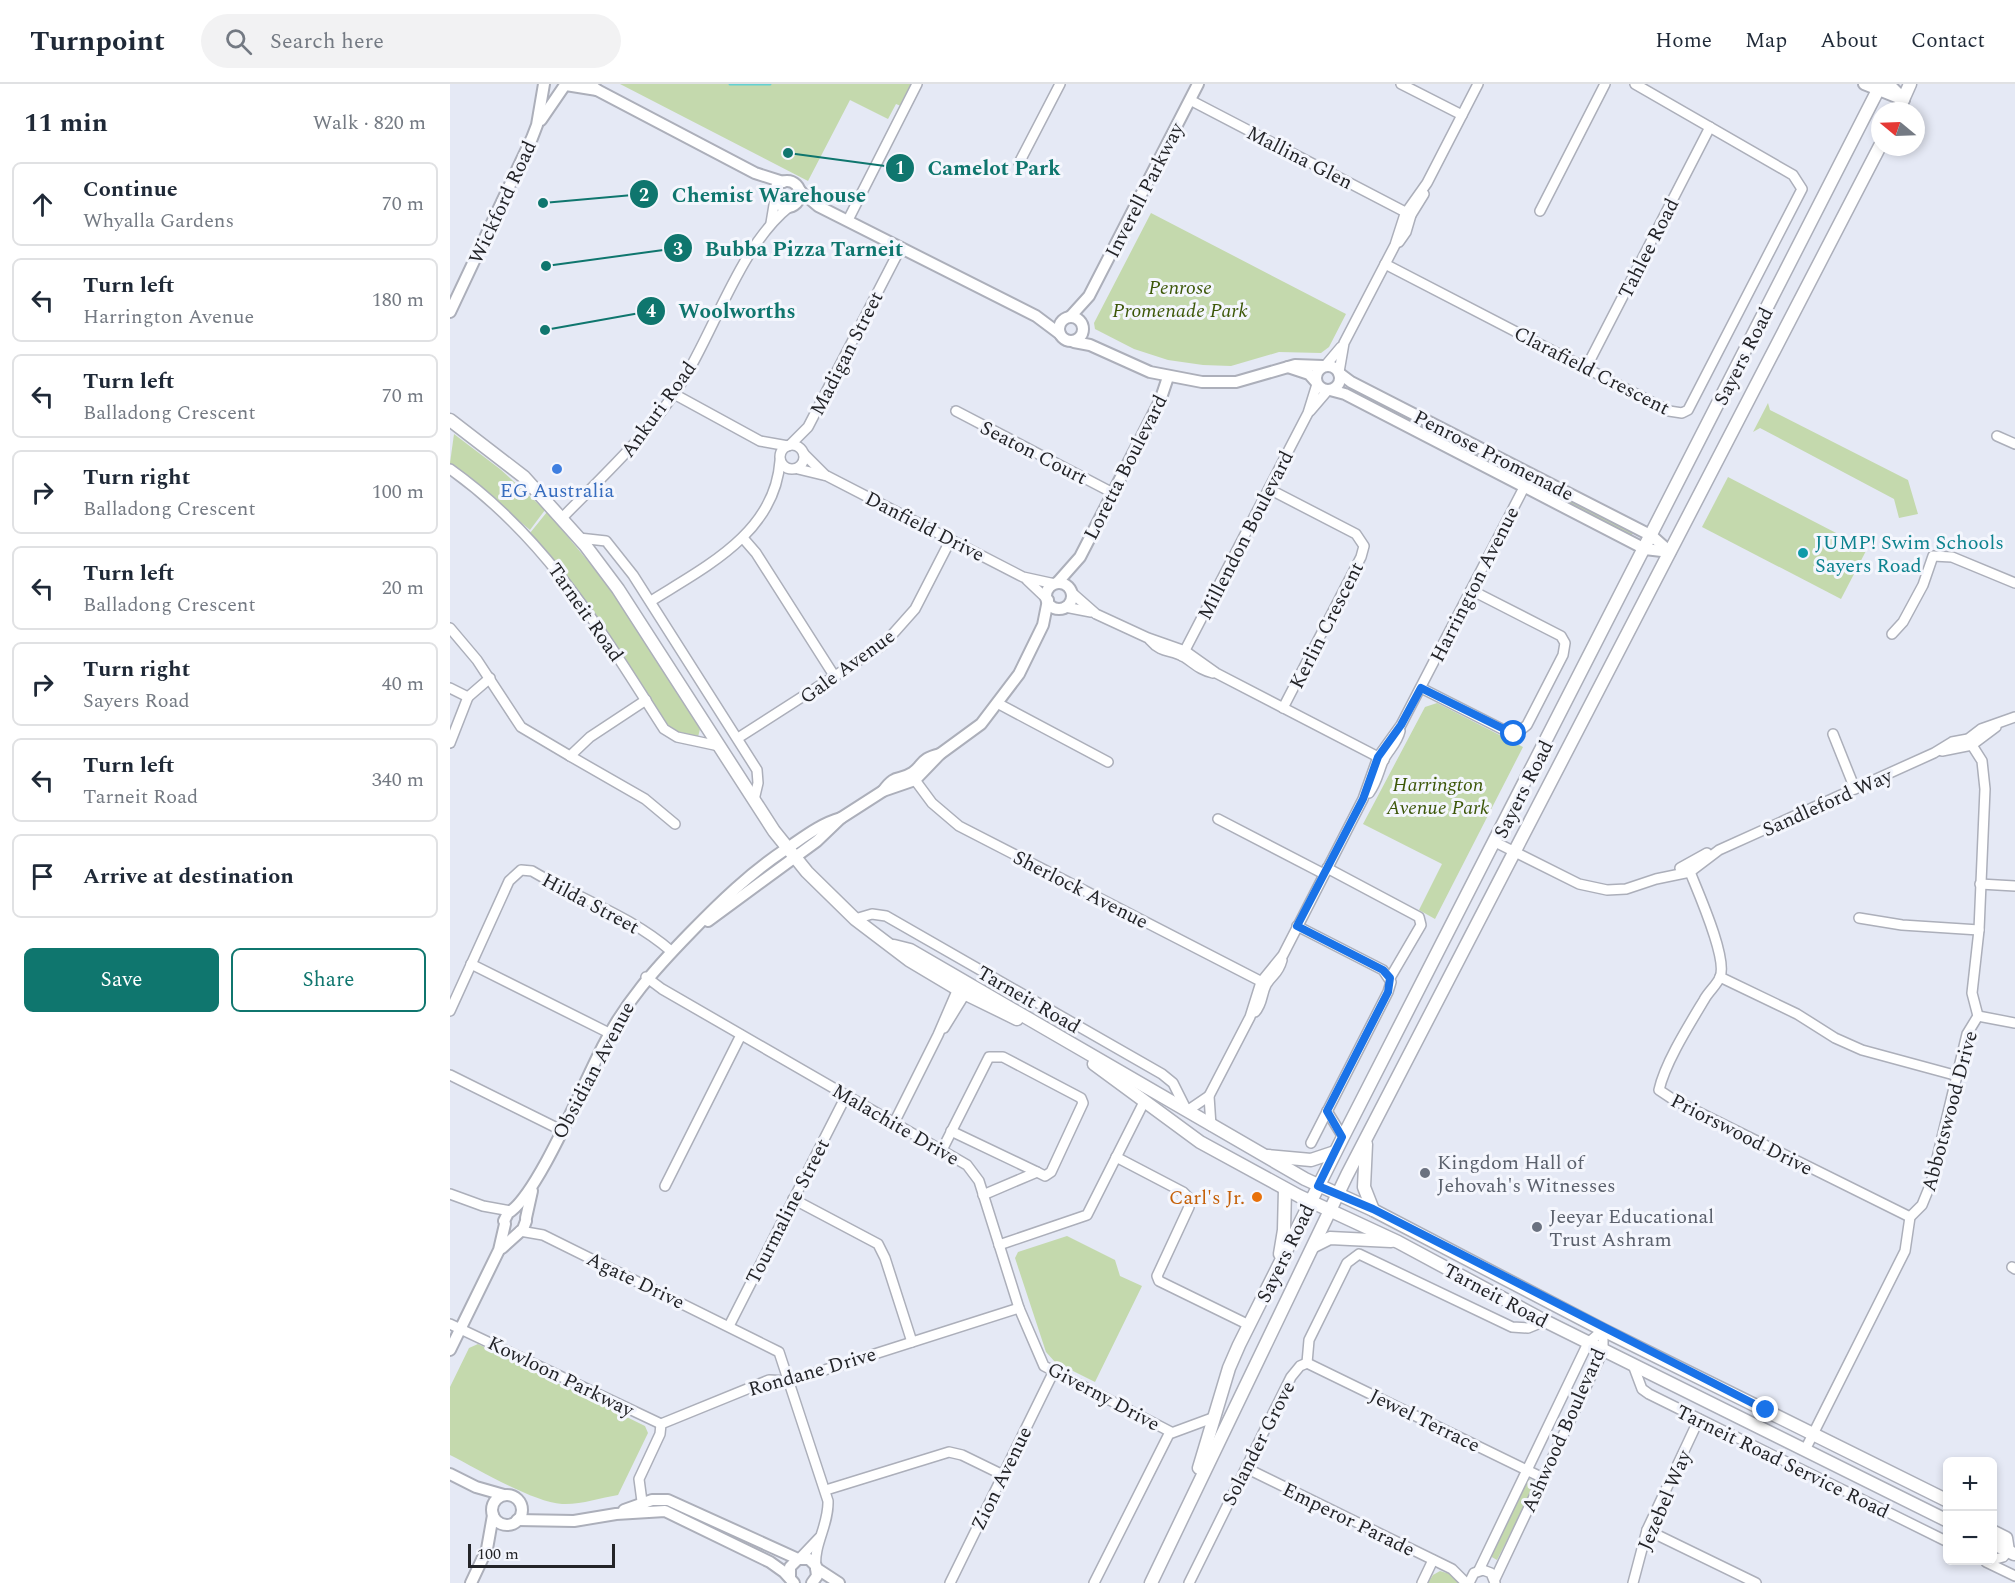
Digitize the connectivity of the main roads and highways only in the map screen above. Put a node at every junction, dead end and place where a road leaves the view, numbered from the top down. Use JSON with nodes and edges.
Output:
{"nodes":[{"id":1,"x":1910,"y":84,"type":"edge"},
{"id":2,"x":1880,"y":88,"type":"edge"},
{"id":3,"x":1902,"y":102,"type":"edge"},
{"id":4,"x":1875,"y":156,"type":"edge"},
{"id":5,"x":450,"y":420,"type":"edge"},
{"id":6,"x":1062,"y":1040,"type":"junction"},
{"id":7,"x":1366,"y":1140,"type":"junction"},
{"id":8,"x":1335,"y":1152,"type":"junction"},
{"id":9,"x":1264,"y":1155,"type":"junction"},
{"id":10,"x":1318,"y":1186,"type":"junction"},
{"id":11,"x":1284,"y":1189,"type":"junction"},
{"id":12,"x":1338,"y":1193,"type":"junction"},
{"id":13,"x":1310,"y":1202,"type":"junction"},
{"id":14,"x":1373,"y":1209,"type":"junction"},
{"id":15,"x":1332,"y":1210,"type":"junction"},
{"id":16,"x":1398,"y":1242,"type":"junction"},
{"id":17,"x":1314,"y":1247,"type":"junction"},
{"id":18,"x":1278,"y":1267,"type":"junction"},
{"id":19,"x":1902,"y":1478,"type":"junction"},
{"id":20,"x":1943,"y":1499,"type":"edge"},
{"id":21,"x":1188,"y":1504,"type":"junction"},
{"id":22,"x":1943,"y":1507,"type":"edge"},
{"id":23,"x":1943,"y":1519,"type":"edge"},
{"id":24,"x":1997,"y":1525,"type":"edge"},
{"id":25,"x":1997,"y":1534,"type":"edge"},
{"id":26,"x":2015,"y":1534,"type":"edge"},
{"id":27,"x":1997,"y":1546,"type":"edge"},
{"id":28,"x":2011,"y":1553,"type":"edge"},
{"id":29,"x":1152,"y":1580,"type":"edge"}],
"edges":[{"from":1,"to":3,"type":"main road"},
{"from":2,"to":8,"type":"main road","name":"Sayers Road"},
{"from":4,"to":7,"type":"main road","name":"Sayers Road"},
{"from":5,"to":6,"type":"main road","name":"Tarneit Road"},
{"from":6,"to":9,"type":"main road","name":"Tarneit Road"},
{"from":6,"to":11,"type":"main road","name":"Tarneit Road"},
{"from":7,"to":12,"type":"main road","name":"Sayers Road"},
{"from":7,"to":14,"type":"main road"},
{"from":8,"to":9,"type":"main road"},
{"from":8,"to":10,"type":"main road","name":"Sayers Road"},
{"from":9,"to":10,"type":"main road","name":"Tarneit Road"},
{"from":10,"to":12,"type":"main road","name":"Tarneit Road"},
{"from":10,"to":13,"type":"main road","name":"Sayers Road"},
{"from":11,"to":13,"type":"main road","name":"Tarneit Road"},
{"from":11,"to":18,"type":"main road"},
{"from":12,"to":14,"type":"main road","name":"Tarneit Road"},
{"from":12,"to":15,"type":"main road","name":"Sayers Road"},
{"from":13,"to":15,"type":"main road","name":"Tarneit Road"},
{"from":13,"to":18,"type":"main road","name":"Sayers Road"},
{"from":14,"to":19,"type":"main road","name":"Tarneit Road"},
{"from":15,"to":16,"type":"main road","name":"Tarneit Road"},
{"from":15,"to":17,"type":"main road","name":"Sayers Road"},
{"from":16,"to":17,"type":"main road"},
{"from":16,"to":23,"type":"main road","name":"Tarneit Road"},
{"from":17,"to":21,"type":"main road","name":"Sayers Road"},
{"from":18,"to":21,"type":"main road","name":"Sayers Road"},
{"from":19,"to":20,"type":"main road","name":"Tarneit Road"},
{"from":19,"to":22,"type":"main road"},
{"from":21,"to":29,"type":"main road","name":"Sayers Road"},
{"from":24,"to":26,"type":"main road"},
{"from":25,"to":28,"type":"main road"},
{"from":27,"to":28,"type":"main road"}]}
